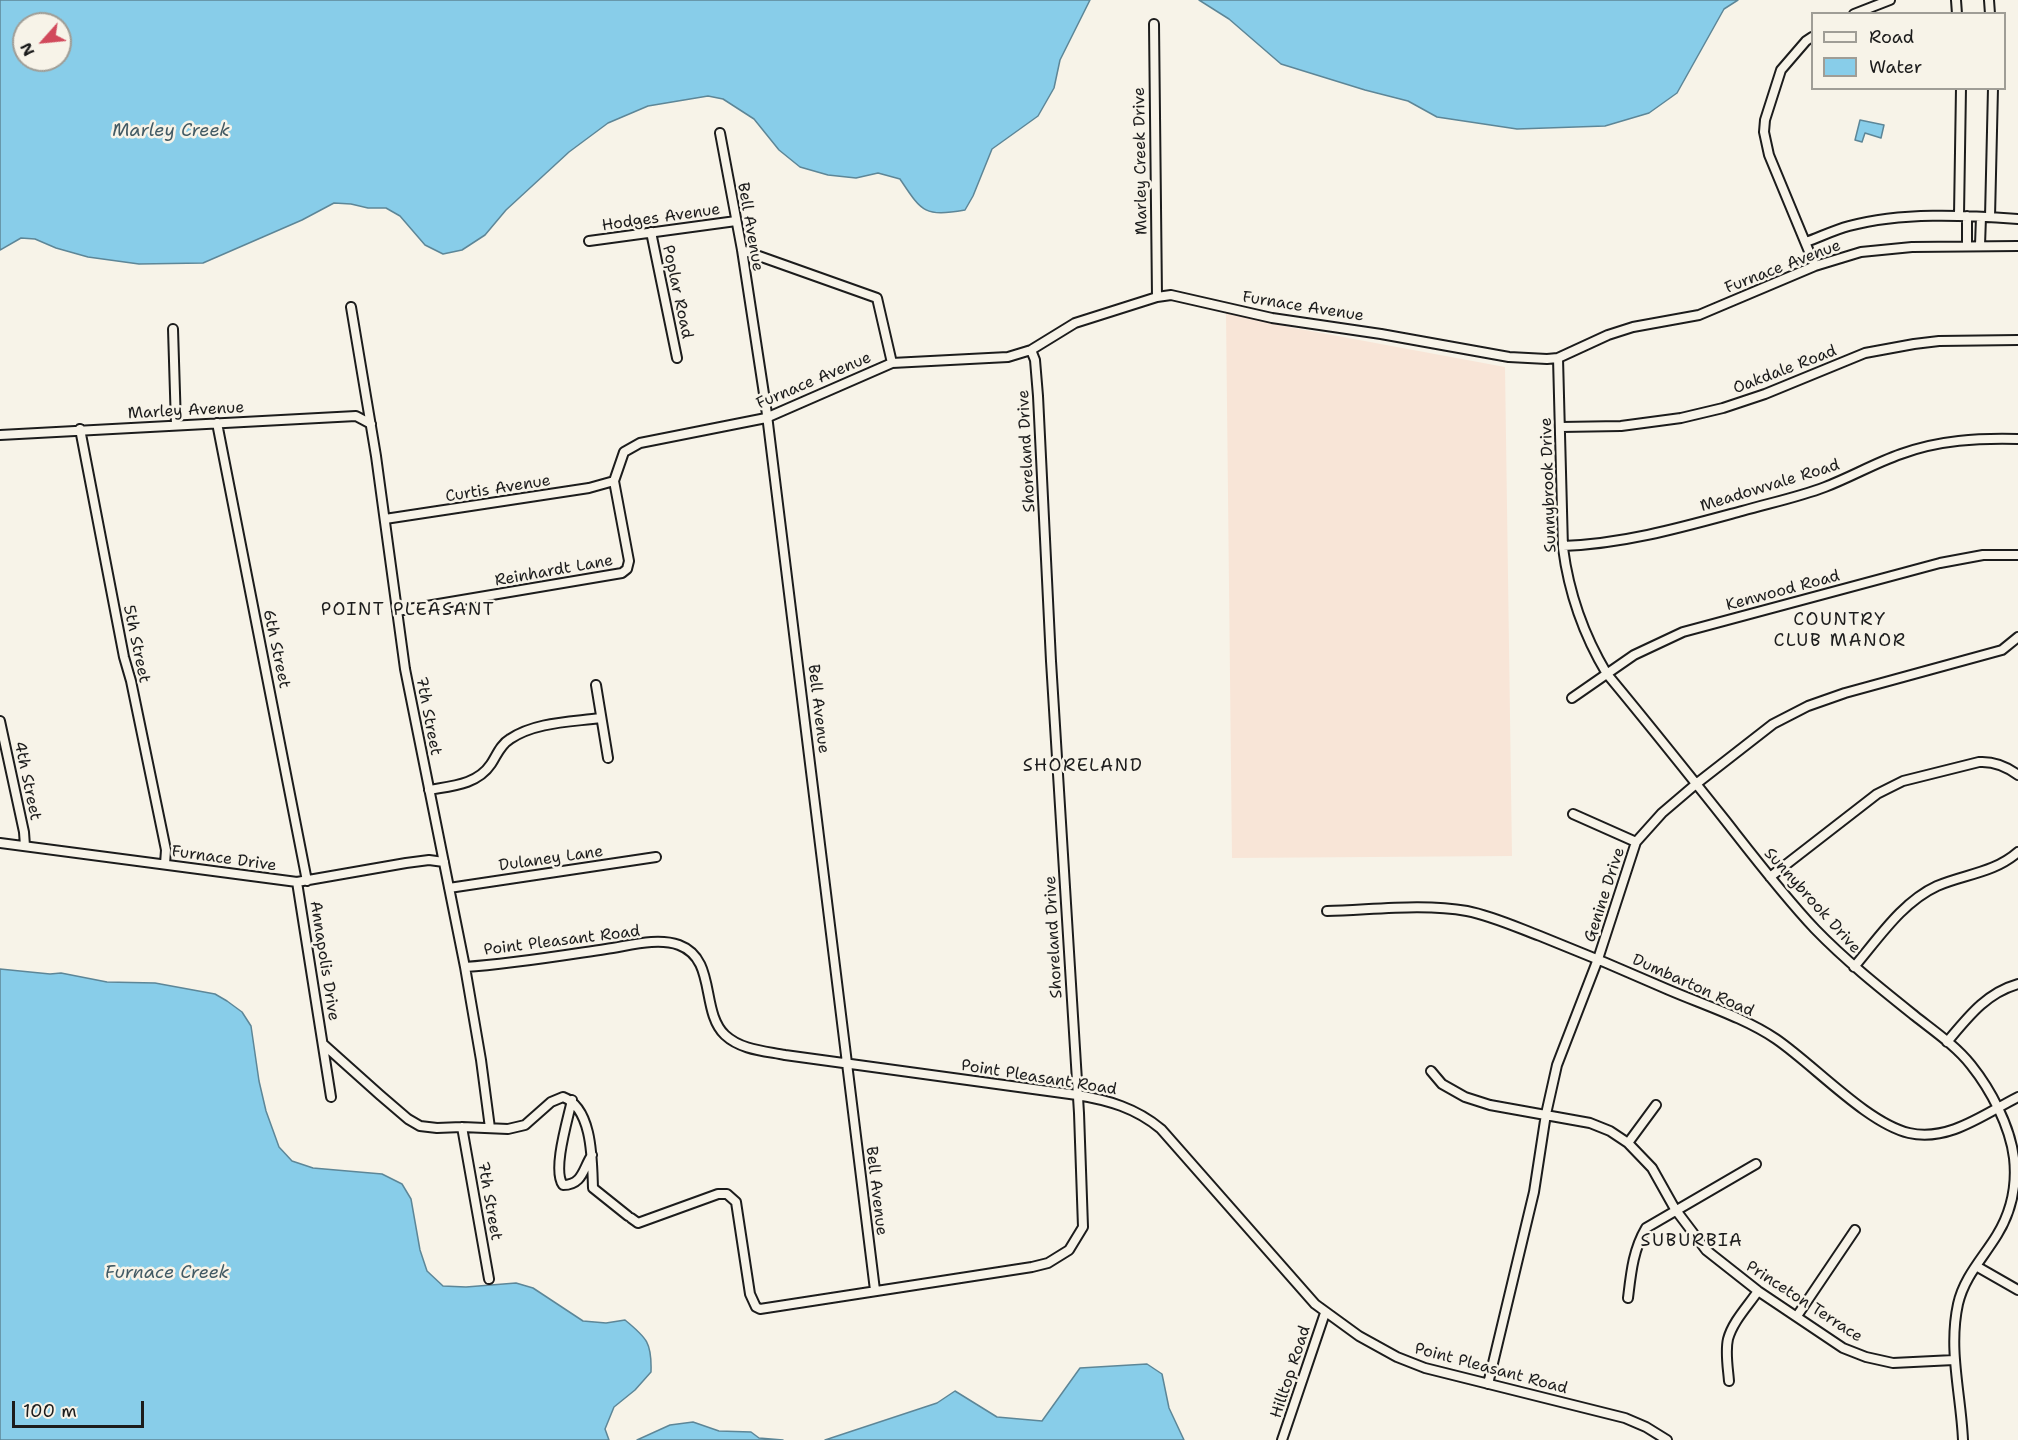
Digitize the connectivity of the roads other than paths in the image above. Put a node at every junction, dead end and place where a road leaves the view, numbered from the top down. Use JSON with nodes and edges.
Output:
{"nodes":[{"id":1,"x":1890,"y":0,"type":"edge"},
{"id":2,"x":1859,"y":12,"type":"edge"},
{"id":3,"x":1154,"y":24,"type":"dead end"},
{"id":4,"x":1811,"y":38,"type":"edge"},
{"id":5,"x":1961,"y":90,"type":"edge"},
{"id":6,"x":1993,"y":90,"type":"edge"},
{"id":7,"x":720,"y":133,"type":"dead end"},
{"id":8,"x":1963,"y":216,"type":"junction"},
{"id":9,"x":1981,"y":217,"type":"junction"},
{"id":10,"x":1990,"y":217,"type":"junction"},
{"id":11,"x":2018,"y":219,"type":"edge"},
{"id":12,"x":736,"y":221,"type":"junction"},
{"id":13,"x":651,"y":232,"type":"junction"},
{"id":14,"x":589,"y":241,"type":"dead end"},
{"id":15,"x":1806,"y":242,"type":"junction"},
{"id":16,"x":1967,"y":245,"type":"junction"},
{"id":17,"x":1980,"y":245,"type":"junction"},
{"id":18,"x":2018,"y":246,"type":"edge"},
{"id":19,"x":742,"y":250,"type":"junction"},
{"id":20,"x":1815,"y":266,"type":"junction"},
{"id":21,"x":1157,"y":297,"type":"junction"},
{"id":22,"x":351,"y":307,"type":"dead end"},
{"id":23,"x":173,"y":329,"type":"dead end"},
{"id":24,"x":2018,"y":340,"type":"edge"},
{"id":25,"x":1031,"y":350,"type":"junction"},
{"id":26,"x":676,"y":358,"type":"dead end"},
{"id":27,"x":1558,"y":358,"type":"junction"},
{"id":28,"x":892,"y":363,"type":"junction"},
{"id":29,"x":766,"y":418,"type":"junction"},
{"id":30,"x":217,"y":423,"type":"junction"},
{"id":31,"x":371,"y":424,"type":"junction"},
{"id":32,"x":176,"y":425,"type":"junction"},
{"id":33,"x":1561,"y":427,"type":"junction"},
{"id":34,"x":80,"y":429,"type":"junction"},
{"id":35,"x":0,"y":435,"type":"edge"},
{"id":36,"x":2018,"y":439,"type":"edge"},
{"id":37,"x":614,"y":481,"type":"junction"},
{"id":38,"x":385,"y":519,"type":"junction"},
{"id":39,"x":1563,"y":546,"type":"junction"},
{"id":40,"x":2018,"y":555,"type":"edge"},
{"id":41,"x":397,"y":611,"type":"junction"},
{"id":42,"x":2018,"y":637,"type":"edge"},
{"id":43,"x":1607,"y":674,"type":"junction"},
{"id":44,"x":596,"y":685,"type":"dead end"},
{"id":45,"x":1572,"y":698,"type":"dead end"},
{"id":46,"x":600,"y":718,"type":"junction"},
{"id":47,"x":0,"y":721,"type":"edge"},
{"id":48,"x":608,"y":758,"type":"dead end"},
{"id":49,"x":2018,"y":775,"type":"edge"},
{"id":50,"x":1696,"y":784,"type":"junction"},
{"id":51,"x":429,"y":790,"type":"junction"},
{"id":52,"x":1573,"y":814,"type":"dead end"},
{"id":53,"x":1636,"y":842,"type":"junction"},
{"id":54,"x":0,"y":843,"type":"edge"},
{"id":55,"x":25,"y":846,"type":"junction"},
{"id":56,"x":2018,"y":852,"type":"edge"},
{"id":57,"x":656,"y":857,"type":"dead end"},
{"id":58,"x":444,"y":862,"type":"junction"},
{"id":59,"x":165,"y":864,"type":"junction"},
{"id":60,"x":1770,"y":877,"type":"junction"},
{"id":61,"x":307,"y":881,"type":"junction"},
{"id":62,"x":297,"y":882,"type":"junction"},
{"id":63,"x":449,"y":888,"type":"junction"},
{"id":64,"x":1327,"y":911,"type":"dead end"},
{"id":65,"x":1598,"y":959,"type":"junction"},
{"id":66,"x":465,"y":967,"type":"junction"},
{"id":67,"x":1854,"y":967,"type":"junction"},
{"id":68,"x":2018,"y":984,"type":"edge"},
{"id":69,"x":1947,"y":1042,"type":"junction"},
{"id":70,"x":323,"y":1044,"type":"junction"},
{"id":71,"x":846,"y":1063,"type":"junction"},
{"id":72,"x":1431,"y":1071,"type":"dead end"},
{"id":73,"x":1077,"y":1095,"type":"junction"},
{"id":74,"x":331,"y":1097,"type":"dead end"},
{"id":75,"x":2018,"y":1097,"type":"edge"},
{"id":76,"x":572,"y":1100,"type":"junction"},
{"id":77,"x":1656,"y":1105,"type":"dead end"},
{"id":78,"x":1996,"y":1107,"type":"junction"},
{"id":79,"x":1546,"y":1114,"type":"junction"},
{"id":80,"x":462,"y":1127,"type":"junction"},
{"id":81,"x":490,"y":1128,"type":"junction"},
{"id":82,"x":1628,"y":1143,"type":"junction"},
{"id":83,"x":592,"y":1155,"type":"junction"},
{"id":84,"x":1756,"y":1164,"type":"dead end"},
{"id":85,"x":1675,"y":1209,"type":"junction"},
{"id":86,"x":1855,"y":1230,"type":"dead end"},
{"id":87,"x":1976,"y":1266,"type":"junction"},
{"id":88,"x":489,"y":1280,"type":"dead end"},
{"id":89,"x":875,"y":1290,"type":"junction"},
{"id":90,"x":2018,"y":1290,"type":"edge"},
{"id":91,"x":1758,"y":1291,"type":"junction"},
{"id":92,"x":1628,"y":1298,"type":"dead end"},
{"id":93,"x":1325,"y":1313,"type":"junction"},
{"id":94,"x":1797,"y":1316,"type":"junction"},
{"id":95,"x":1954,"y":1360,"type":"junction"},
{"id":96,"x":1729,"y":1381,"type":"dead end"},
{"id":97,"x":1488,"y":1384,"type":"junction"},
{"id":98,"x":1282,"y":1440,"type":"edge"},
{"id":99,"x":1667,"y":1440,"type":"edge"},
{"id":100,"x":1963,"y":1440,"type":"edge"}],
"edges":[{"from":1,"to":2,"type":"street"},
{"from":3,"to":21,"type":"street","name":"Marley Creek Drive"},
{"from":4,"to":15,"type":"street"},
{"from":5,"to":8,"type":"street"},
{"from":6,"to":10,"type":"street"},
{"from":7,"to":12,"type":"street","name":"Bell Avenue"},
{"from":8,"to":9,"type":"street"},
{"from":8,"to":15,"type":"street"},
{"from":8,"to":16,"type":"street"},
{"from":9,"to":10,"type":"street"},
{"from":9,"to":17,"type":"street"},
{"from":10,"to":11,"type":"street"},
{"from":12,"to":13,"type":"street","name":"Hodges Avenue"},
{"from":12,"to":19,"type":"street","name":"Bell Avenue"},
{"from":13,"to":14,"type":"street","name":"Hodges Avenue"},
{"from":13,"to":26,"type":"street","name":"Poplar Road"},
{"from":15,"to":20,"type":"street"},
{"from":16,"to":17,"type":"street","name":"Furnace Avenue"},
{"from":16,"to":20,"type":"street","name":"Furnace Avenue"},
{"from":17,"to":18,"type":"street","name":"Furnace Avenue"},
{"from":19,"to":28,"type":"street"},
{"from":19,"to":29,"type":"street","name":"Bell Avenue"},
{"from":20,"to":27,"type":"street","name":"Furnace Avenue"},
{"from":21,"to":25,"type":"street","name":"Furnace Avenue"},
{"from":21,"to":27,"type":"street","name":"Furnace Avenue"},
{"from":22,"to":31,"type":"street","name":"7th Street"},
{"from":23,"to":32,"type":"street"},
{"from":24,"to":33,"type":"street","name":"Oakdale Road"},
{"from":25,"to":28,"type":"street","name":"Furnace Avenue"},
{"from":25,"to":73,"type":"street","name":"Shoreland Drive"},
{"from":27,"to":33,"type":"street","name":"Sunnybrook Drive"},
{"from":28,"to":29,"type":"street","name":"Furnace Avenue"},
{"from":29,"to":37,"type":"street","name":"Furnace Avenue"},
{"from":29,"to":71,"type":"street","name":"Bell Avenue"},
{"from":30,"to":31,"type":"street","name":"Marley Avenue"},
{"from":30,"to":32,"type":"street","name":"Marley Avenue"},
{"from":30,"to":61,"type":"street","name":"6th Street"},
{"from":31,"to":38,"type":"street","name":"7th Street"},
{"from":32,"to":34,"type":"street","name":"Marley Avenue"},
{"from":33,"to":39,"type":"street","name":"Sunnybrook Drive"},
{"from":34,"to":35,"type":"street","name":"Marley Avenue"},
{"from":34,"to":59,"type":"street","name":"5th Street"},
{"from":36,"to":39,"type":"street","name":"Meadowvale Road"},
{"from":37,"to":38,"type":"street","name":"Curtis Avenue"},
{"from":37,"to":41,"type":"street","name":"Reinhardt Lane"},
{"from":38,"to":41,"type":"street","name":"7th Street"},
{"from":39,"to":43,"type":"street","name":"Sunnybrook Drive"},
{"from":40,"to":43,"type":"street","name":"Kenwood Road"},
{"from":41,"to":51,"type":"street","name":"7th Street"},
{"from":42,"to":50,"type":"street","name":"Genine Drive"},
{"from":43,"to":45,"type":"street","name":"Kenwood Road"},
{"from":43,"to":50,"type":"street","name":"Sunnybrook Drive"},
{"from":44,"to":46,"type":"street"},
{"from":46,"to":48,"type":"street"},
{"from":46,"to":51,"type":"street"},
{"from":47,"to":55,"type":"street","name":"4th Street"},
{"from":49,"to":60,"type":"street"},
{"from":50,"to":53,"type":"street","name":"Genine Drive"},
{"from":50,"to":60,"type":"street","name":"Sunnybrook Drive"},
{"from":51,"to":58,"type":"street","name":"7th Street"},
{"from":52,"to":53,"type":"street"},
{"from":53,"to":65,"type":"street","name":"Genine Drive"},
{"from":54,"to":55,"type":"street","name":"Furnace Drive"},
{"from":55,"to":59,"type":"street","name":"Furnace Drive"},
{"from":56,"to":67,"type":"street"},
{"from":57,"to":63,"type":"street","name":"Dulaney Lane"},
{"from":58,"to":61,"type":"street","name":"Furnace Drive"},
{"from":58,"to":63,"type":"street","name":"7th Street"},
{"from":59,"to":62,"type":"street","name":"Furnace Drive"},
{"from":60,"to":67,"type":"street","name":"Sunnybrook Drive"},
{"from":61,"to":62,"type":"street","name":"Furnace Drive"},
{"from":62,"to":70,"type":"street","name":"Annapolis Drive"},
{"from":63,"to":66,"type":"street","name":"7th Street"},
{"from":64,"to":65,"type":"street","name":"Dumbarton Road"},
{"from":65,"to":78,"type":"street","name":"Dumbarton Road"},
{"from":65,"to":79,"type":"street","name":"Genine Drive"},
{"from":66,"to":71,"type":"street","name":"Point Pleasant Road"},
{"from":66,"to":81,"type":"street","name":"7th Street"},
{"from":67,"to":69,"type":"street","name":"Sunnybrook Drive"},
{"from":68,"to":69,"type":"street"},
{"from":69,"to":78,"type":"street","name":"Sunnybrook Drive"},
{"from":70,"to":74,"type":"street","name":"Annapolis Drive"},
{"from":70,"to":80,"type":"street","name":"Annapolis Drive"},
{"from":71,"to":73,"type":"street","name":"Point Pleasant Road"},
{"from":71,"to":89,"type":"street","name":"Bell Avenue"},
{"from":72,"to":79,"type":"street","name":"Princeton Terrace"},
{"from":73,"to":89,"type":"street","name":"Shoreland Drive"},
{"from":73,"to":93,"type":"street","name":"Point Pleasant Road"},
{"from":75,"to":78,"type":"street","name":"Dumbarton Road"},
{"from":76,"to":81,"type":"street","name":"Annapolis Drive"},
{"from":76,"to":83,"type":"street"},
{"from":76,"to":83,"type":"street"},
{"from":77,"to":82,"type":"street"},
{"from":78,"to":87,"type":"street","name":"Sunnybrook Drive"},
{"from":79,"to":82,"type":"street","name":"Princeton Terrace"},
{"from":79,"to":97,"type":"street","name":"Genine Drive"},
{"from":80,"to":81,"type":"street","name":"Annapolis Drive"},
{"from":80,"to":88,"type":"street","name":"7th Street"},
{"from":82,"to":85,"type":"street","name":"Princeton Terrace"},
{"from":83,"to":89,"type":"street","name":"Shoreland Drive"},
{"from":84,"to":85,"type":"street"},
{"from":85,"to":91,"type":"street","name":"Princeton Terrace"},
{"from":85,"to":92,"type":"street"},
{"from":86,"to":94,"type":"street"},
{"from":87,"to":90,"type":"street"},
{"from":87,"to":95,"type":"street","name":"Sunnybrook Drive"},
{"from":91,"to":94,"type":"street","name":"Princeton Terrace"},
{"from":91,"to":96,"type":"street"},
{"from":93,"to":97,"type":"street","name":"Point Pleasant Road"},
{"from":93,"to":98,"type":"street","name":"Hilltop Road"},
{"from":94,"to":95,"type":"street","name":"Princeton Terrace"},
{"from":95,"to":100,"type":"street","name":"Sunnybrook Drive"},
{"from":97,"to":99,"type":"street","name":"Point Pleasant Road"}]}
